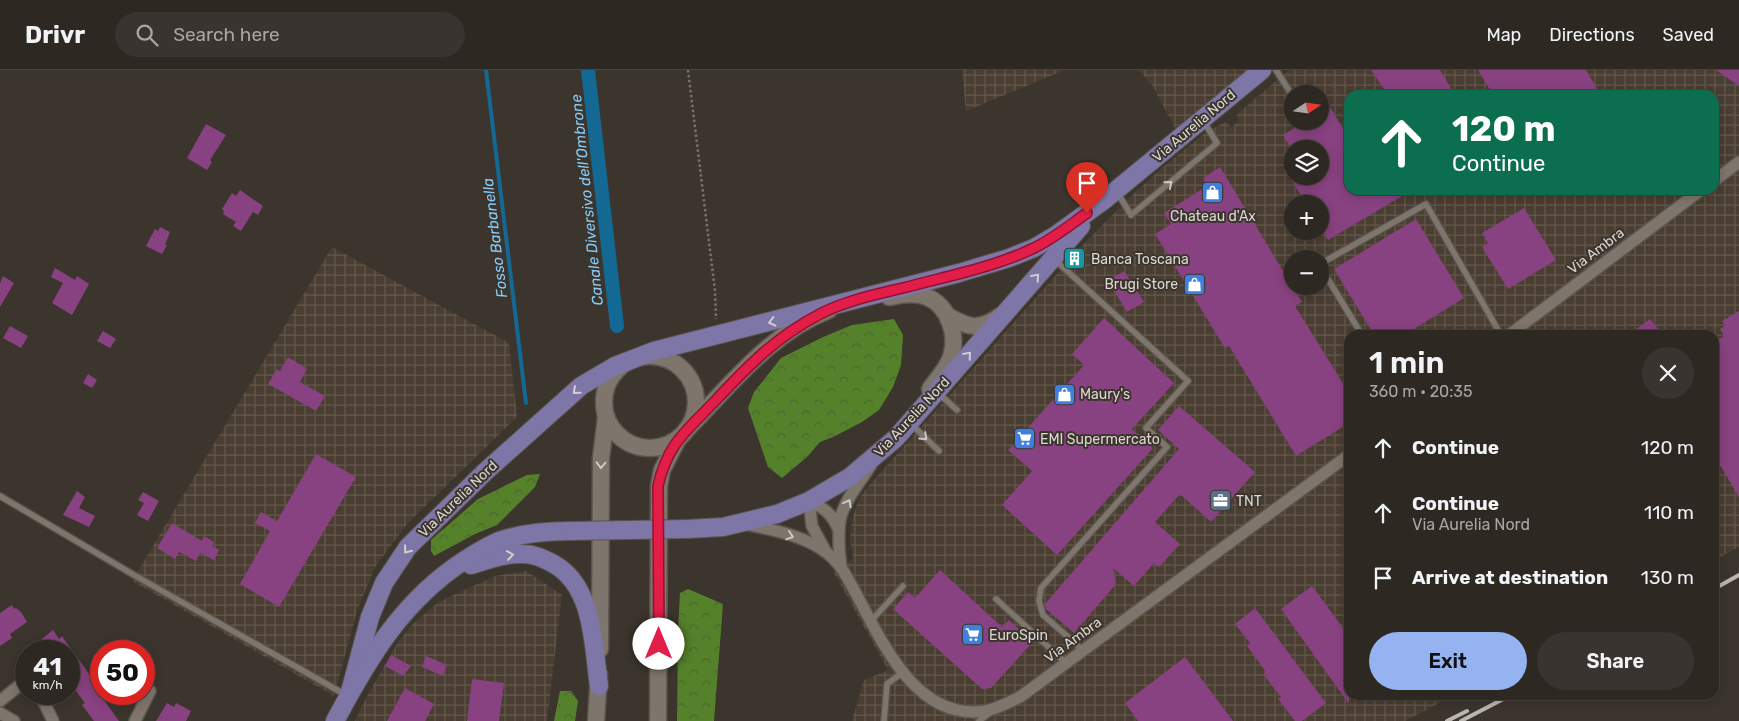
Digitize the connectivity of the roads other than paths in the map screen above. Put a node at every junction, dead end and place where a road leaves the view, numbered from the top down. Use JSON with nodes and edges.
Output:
{"nodes":[{"id":1,"x":1262,"y":70,"type":"edge"},
{"id":2,"x":1276,"y":70,"type":"edge"},
{"id":3,"x":1286,"y":85,"type":"edge"},
{"id":4,"x":1202,"y":119,"type":"junction"},
{"id":5,"x":1737,"y":167,"type":"edge"},
{"id":6,"x":1719,"y":178,"type":"edge"},
{"id":7,"x":1695,"y":195,"type":"edge"},
{"id":8,"x":1110,"y":196,"type":"junction"},
{"id":9,"x":1053,"y":258,"type":"junction"},
{"id":10,"x":1329,"y":260,"type":"edge"},
{"id":11,"x":1329,"y":280,"type":"edge"},
{"id":12,"x":853,"y":301,"type":"junction"},
{"id":13,"x":1004,"y":314,"type":"junction"},
{"id":14,"x":948,"y":316,"type":"junction"},
{"id":15,"x":1359,"y":330,"type":"edge"},
{"id":16,"x":1498,"y":330,"type":"edge"},
{"id":17,"x":1516,"y":330,"type":"edge"},
{"id":18,"x":633,"y":358,"type":"junction"},
{"id":19,"x":937,"y":392,"type":"junction"},
{"id":20,"x":957,"y":410,"type":"dead end"},
{"id":21,"x":606,"y":417,"type":"junction"},
{"id":22,"x":911,"y":421,"type":"junction"},
{"id":23,"x":683,"y":433,"type":"junction"},
{"id":24,"x":939,"y":451,"type":"dead end"},
{"id":25,"x":876,"y":456,"type":"junction"},
{"id":26,"x":1344,"y":458,"type":"edge"},
{"id":27,"x":0,"y":496,"type":"edge"},
{"id":28,"x":809,"y":501,"type":"junction"},
{"id":29,"x":743,"y":523,"type":"junction"},
{"id":30,"x":840,"y":533,"type":"junction"},
{"id":31,"x":827,"y":553,"type":"junction"},
{"id":32,"x":841,"y":567,"type":"junction"},
{"id":33,"x":446,"y":572,"type":"junction"},
{"id":34,"x":903,"y":586,"type":"dead end"},
{"id":35,"x":996,"y":598,"type":"dead end"},
{"id":36,"x":871,"y":622,"type":"junction"},
{"id":37,"x":1084,"y":651,"type":"junction"},
{"id":38,"x":1067,"y":663,"type":"junction"},
{"id":39,"x":902,"y":673,"type":"junction"},
{"id":40,"x":599,"y":686,"type":"junction"},
{"id":41,"x":15,"y":689,"type":"edge"},
{"id":42,"x":349,"y":694,"type":"junction"},
{"id":43,"x":0,"y":701,"type":"edge"},
{"id":44,"x":45,"y":705,"type":"edge"},
{"id":45,"x":143,"y":705,"type":"edge"},
{"id":46,"x":999,"y":707,"type":"junction"},
{"id":47,"x":0,"y":713,"type":"edge"},
{"id":48,"x":14,"y":721,"type":"edge"},
{"id":49,"x":53,"y":721,"type":"edge"},
{"id":50,"x":135,"y":721,"type":"edge"},
{"id":51,"x":335,"y":721,"type":"edge"},
{"id":52,"x":596,"y":721,"type":"edge"},
{"id":53,"x":658,"y":721,"type":"edge"},
{"id":54,"x":884,"y":721,"type":"edge"},
{"id":55,"x":979,"y":721,"type":"edge"}],
"edges":[{"from":1,"to":4,"type":"main road","name":"Via Aurelia Nord"},
{"from":2,"to":3,"type":"lane"},
{"from":4,"to":8,"type":"main road","name":"Via Aurelia Nord"},
{"from":8,"to":4,"type":"lane","one_way":true},
{"from":5,"to":6,"type":"street"},
{"from":7,"to":17,"type":"street","name":"Via Ambra"},
{"from":8,"to":9,"type":"main road","name":"Via Aurelia Nord"},
{"from":8,"to":12,"type":"main road","name":"Via Aurelia Nord"},
{"from":13,"to":9,"type":"main road","name":"Via Aurelia Nord","one_way":true},
{"from":9,"to":37,"type":"lane"},
{"from":10,"to":16,"type":"lane"},
{"from":11,"to":15,"type":"lane"},
{"from":12,"to":14,"type":"main road"},
{"from":12,"to":18,"type":"main road","name":"Via Aurelia Nord","one_way":true},
{"from":12,"to":23,"type":"main road"},
{"from":13,"to":14,"type":"main road"},
{"from":19,"to":13,"type":"main road","name":"Via Aurelia Nord","one_way":true},
{"from":14,"to":22,"type":"main road"},
{"from":18,"to":21,"type":"main road"},
{"from":18,"to":23,"type":"main road","name":"Via Aurelia Nord"},
{"from":18,"to":42,"type":"main road","name":"Via Aurelia Nord","one_way":true},
{"from":19,"to":20,"type":"lane"},
{"from":19,"to":22,"type":"main road","name":"Via Aurelia Nord"},
{"from":21,"to":23,"type":"main road"},
{"from":21,"to":40,"type":"main road","one_way":true},
{"from":22,"to":24,"type":"lane","one_way":true},
{"from":22,"to":25,"type":"main road","name":"Via Aurelia Nord"},
{"from":23,"to":53,"type":"main road","name":"Via Aurelia Nord"},
{"from":25,"to":28,"type":"main road","name":"Via Aurelia Nord"},
{"from":30,"to":25,"type":"street","one_way":true},
{"from":26,"to":37,"type":"street","name":"Via Ambra"},
{"from":27,"to":42,"type":"lane"},
{"from":28,"to":29,"type":"main road","name":"Via Aurelia Nord"},
{"from":28,"to":30,"type":"street"},
{"from":28,"to":31,"type":"street"},
{"from":29,"to":31,"type":"street","one_way":true},
{"from":29,"to":33,"type":"main road","name":"Via Aurelia Nord","bridge":true},
{"from":30,"to":32,"type":"street"},
{"from":31,"to":32,"type":"street"},
{"from":32,"to":36,"type":"street","name":"Via Ambra"},
{"from":33,"to":40,"type":"main road","one_way":true},
{"from":33,"to":42,"type":"main road","name":"Via Aurelia Nord"},
{"from":34,"to":36,"type":"lane"},
{"from":35,"to":38,"type":"lane"},
{"from":36,"to":39,"type":"street","name":"Via Ambra"},
{"from":37,"to":38,"type":"street","name":"Via Ambra"},
{"from":38,"to":46,"type":"street","name":"Via Ambra"},
{"from":39,"to":46,"type":"street","name":"Via Ambra"},
{"from":39,"to":54,"type":"lane"},
{"from":40,"to":52,"type":"main road"},
{"from":41,"to":43,"type":"street"},
{"from":42,"to":51,"type":"main road","name":"Via Aurelia Nord"},
{"from":44,"to":49,"type":"street"},
{"from":45,"to":50,"type":"street"},
{"from":46,"to":55,"type":"lane"},
{"from":47,"to":48,"type":"street"}]}
